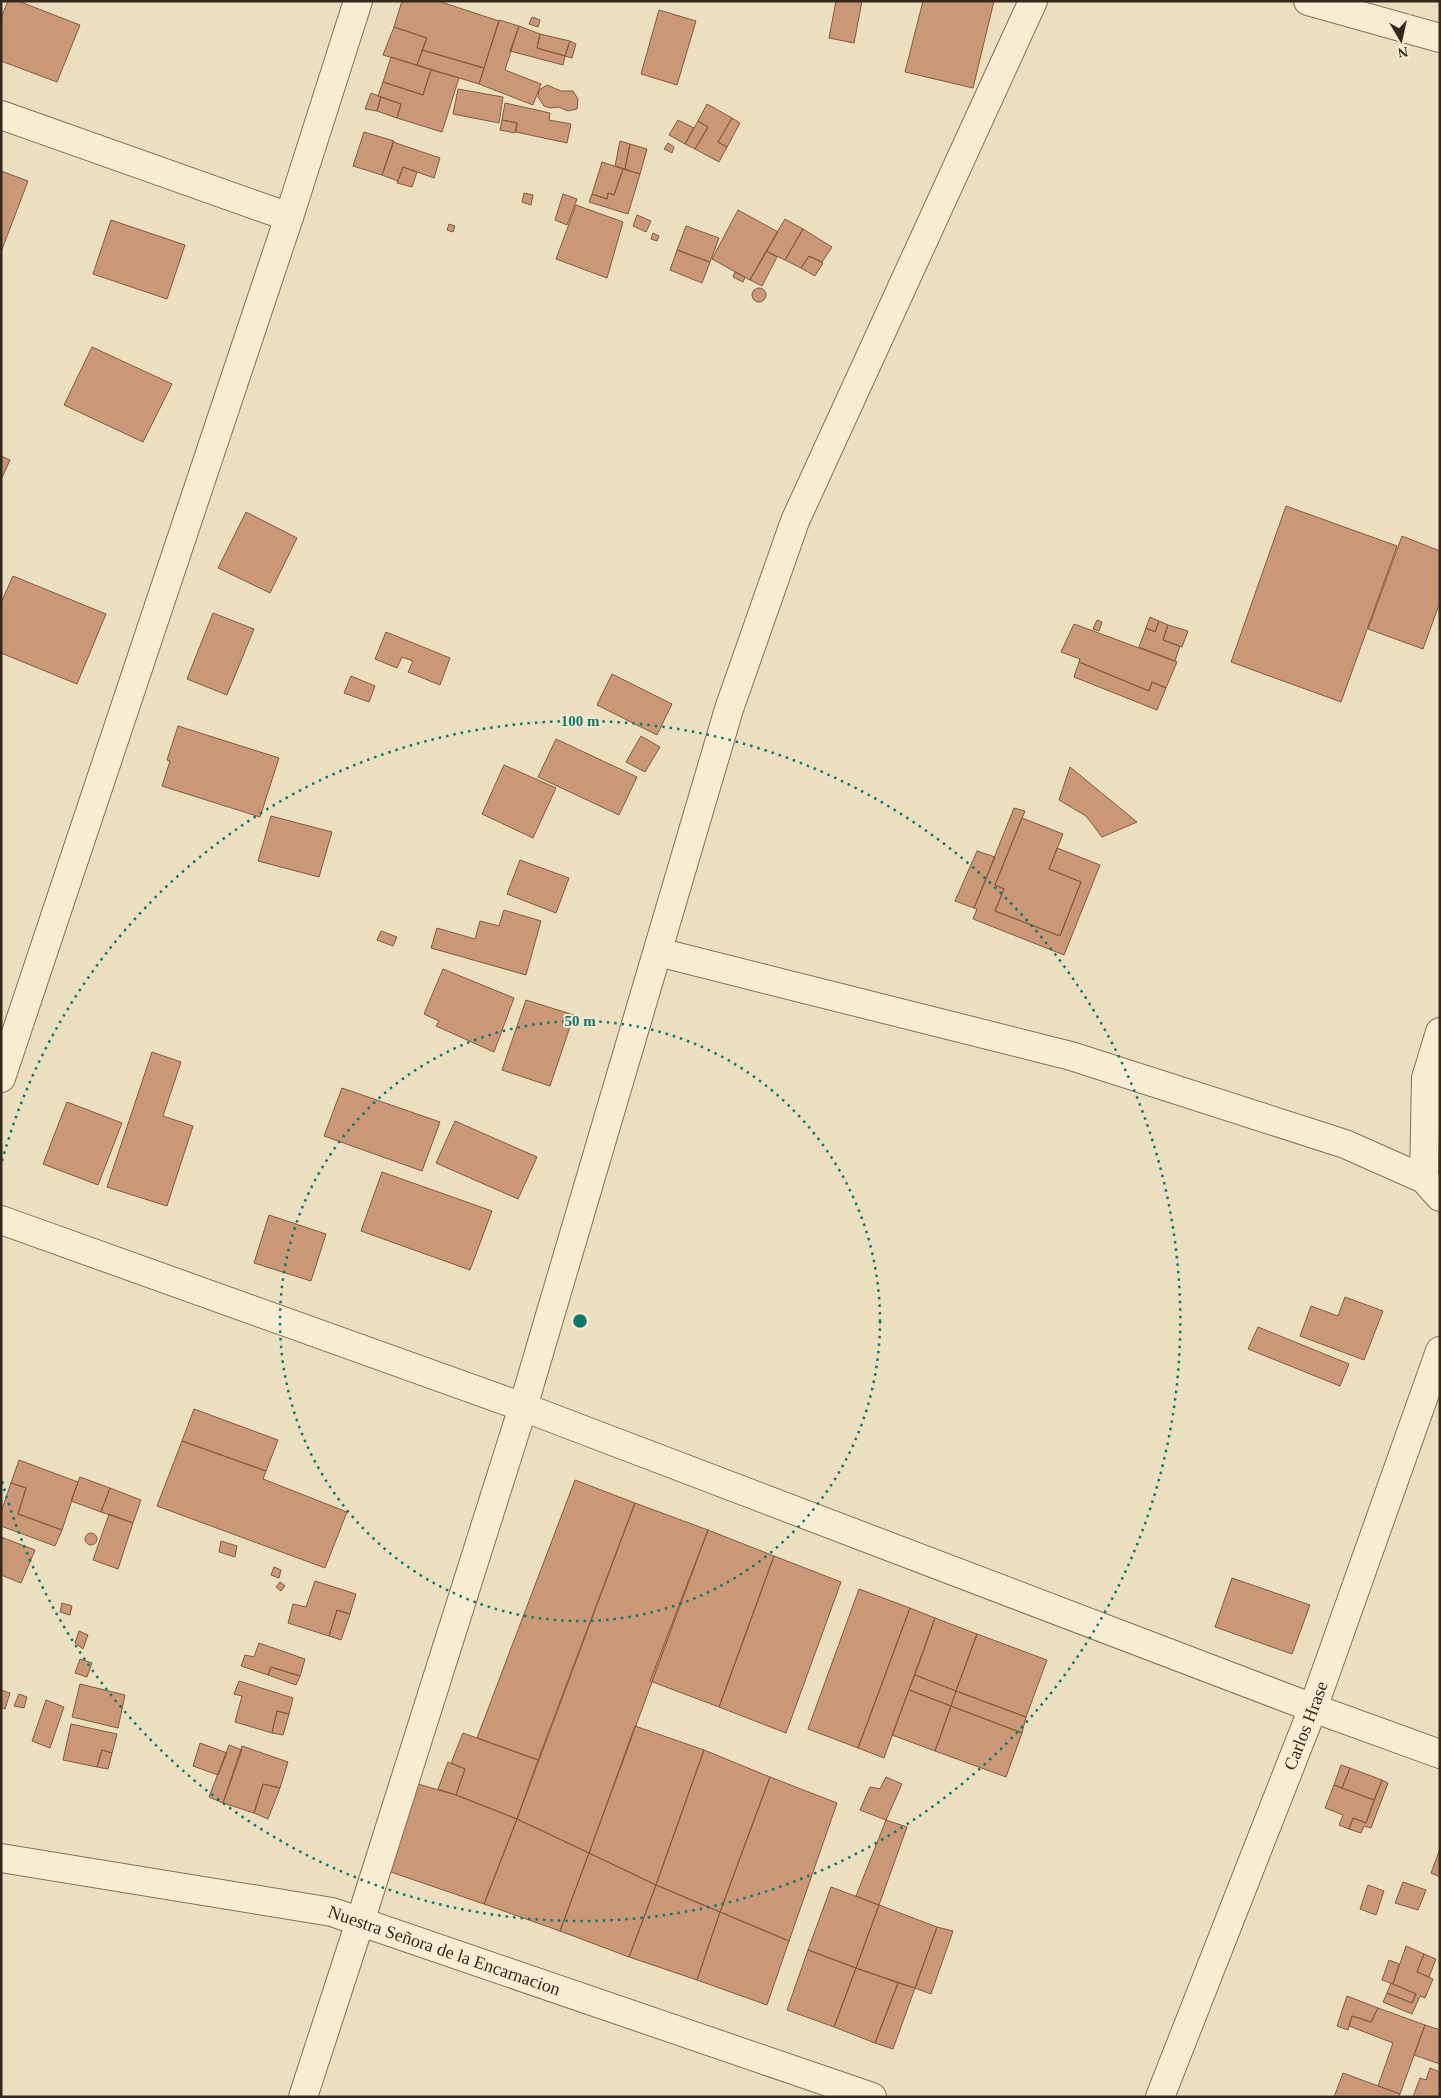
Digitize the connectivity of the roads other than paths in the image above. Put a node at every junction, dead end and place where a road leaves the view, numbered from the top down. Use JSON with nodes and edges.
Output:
{"nodes":[{"id":1,"x":358,"y":1,"type":"edge"},
{"id":2,"x":1033,"y":1,"type":"edge"},
{"id":3,"x":1308,"y":1,"type":"edge"},
{"id":4,"x":1440,"y":38,"type":"edge"},
{"id":5,"x":1,"y":115,"type":"edge"},
{"id":6,"x":289,"y":218,"type":"junction"},
{"id":7,"x":658,"y":952,"type":"junction"},
{"id":8,"x":1440,"y":1032,"type":"edge"},
{"id":9,"x":1,"y":1078,"type":"edge"},
{"id":10,"x":1432,"y":1188,"type":"edge"},
{"id":11,"x":1,"y":1220,"type":"edge"},
{"id":12,"x":1440,"y":1351,"type":"edge"},
{"id":13,"x":523,"y":1407,"type":"junction"},
{"id":14,"x":1313,"y":1708,"type":"junction"},
{"id":15,"x":1440,"y":1754,"type":"edge"},
{"id":16,"x":1,"y":1858,"type":"edge"},
{"id":17,"x":360,"y":1922,"type":"junction"},
{"id":18,"x":303,"y":2097,"type":"edge"},
{"id":19,"x":872,"y":2097,"type":"edge"},
{"id":20,"x":1160,"y":2097,"type":"edge"}],
"edges":[{"from":1,"to":6,"type":"street"},
{"from":2,"to":7,"type":"street"},
{"from":3,"to":4,"type":"street"},
{"from":5,"to":6,"type":"street"},
{"from":6,"to":9,"type":"street"},
{"from":7,"to":10,"type":"street"},
{"from":7,"to":13,"type":"street"},
{"from":8,"to":10,"type":"street"},
{"from":11,"to":13,"type":"street"},
{"from":12,"to":14,"type":"street","name":"Carlos Hrase"},
{"from":13,"to":14,"type":"street"},
{"from":13,"to":17,"type":"street"},
{"from":14,"to":15,"type":"street"},
{"from":14,"to":20,"type":"street","name":"Carlos Hrase"},
{"from":16,"to":17,"type":"street","name":"Nuestra Señora de la Encarnacion"},
{"from":17,"to":18,"type":"street"},
{"from":17,"to":19,"type":"street","name":"Nuestra Señora de la Encarnacion"}]}
